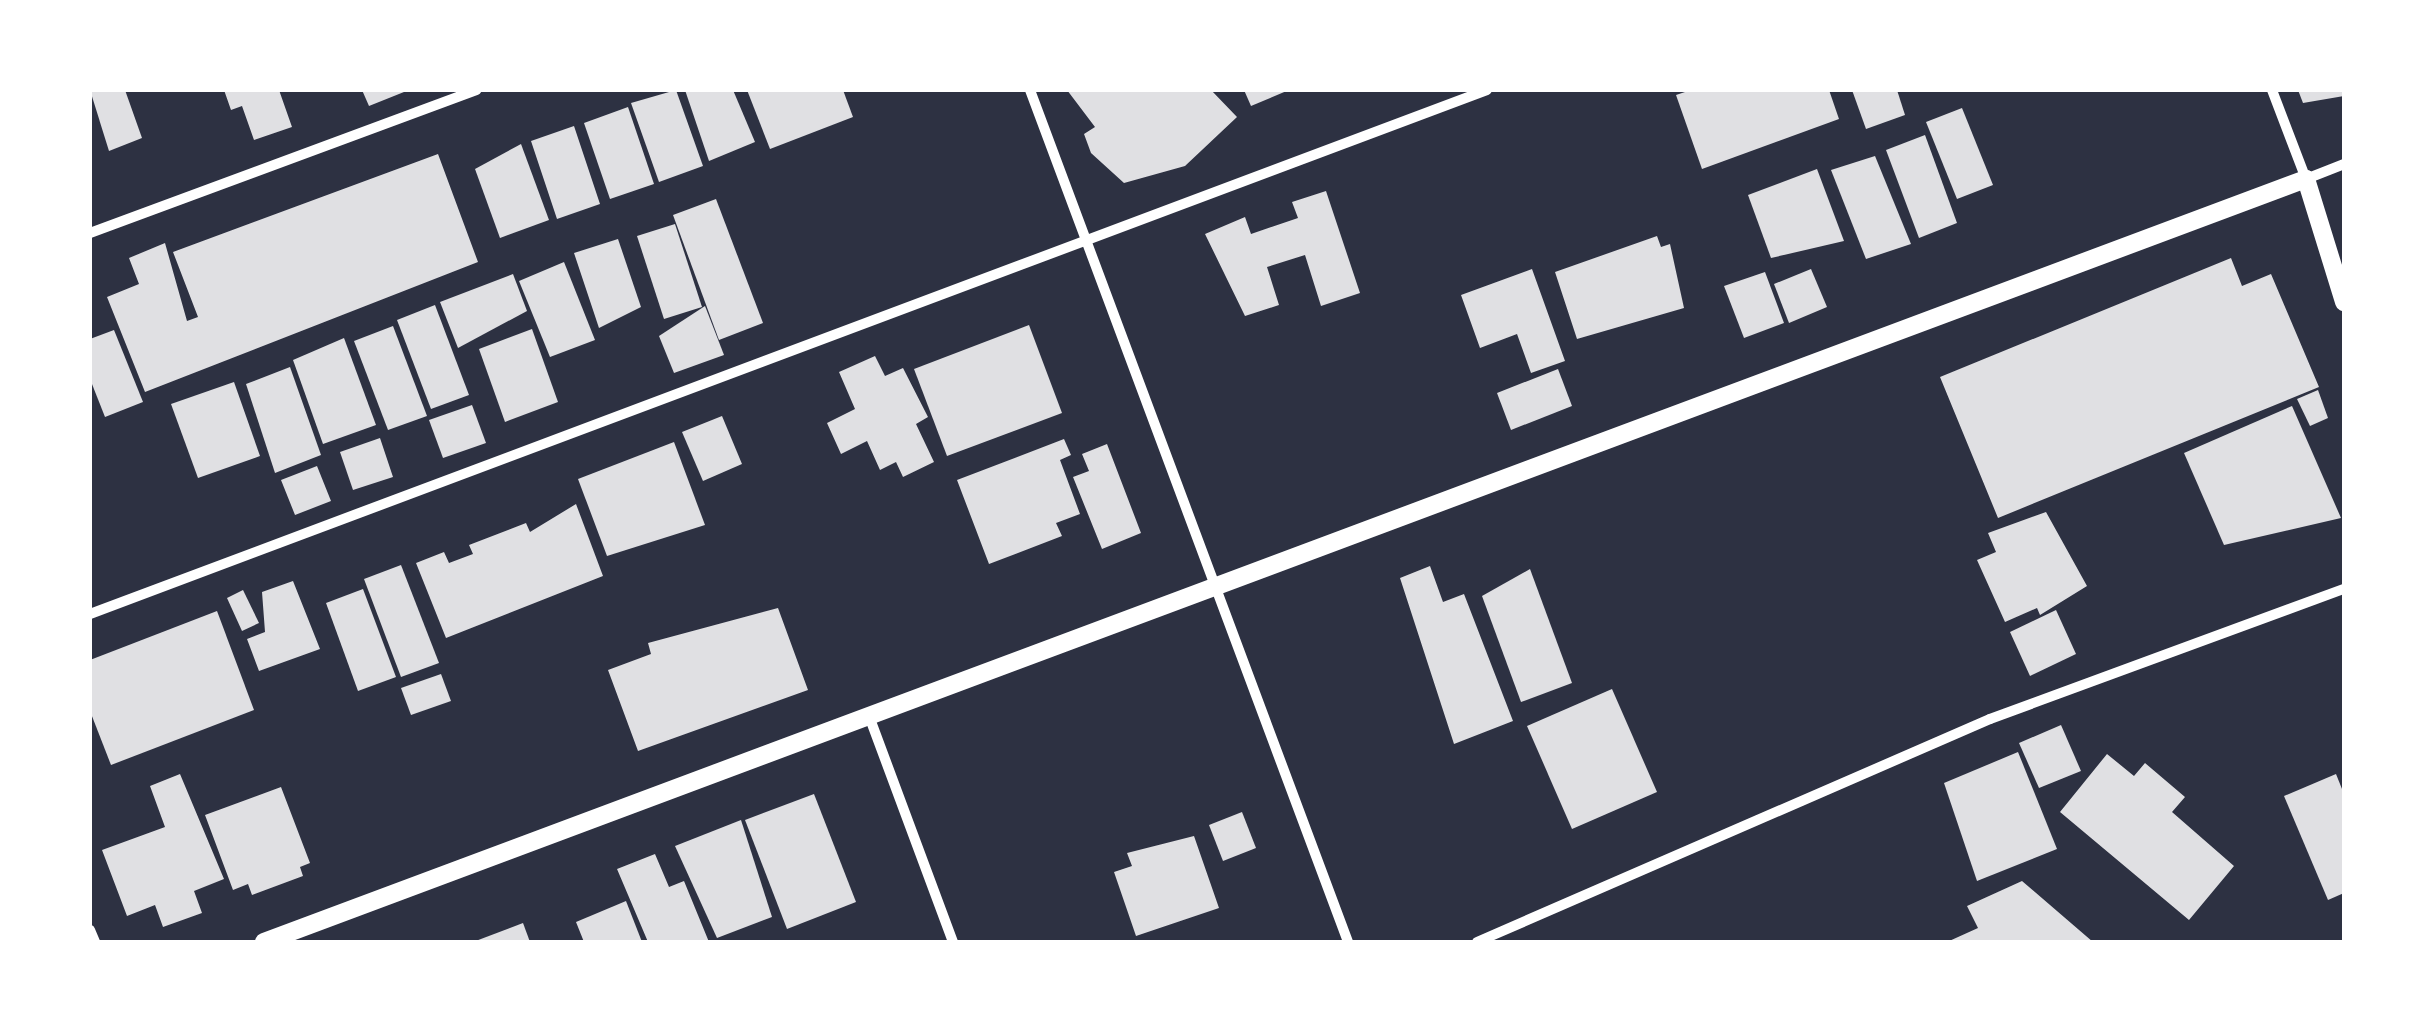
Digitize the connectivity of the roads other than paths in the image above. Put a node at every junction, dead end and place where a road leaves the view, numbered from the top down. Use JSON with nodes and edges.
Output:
{"nodes":[{"id":1,"x":476,"y":90,"type":"edge"},
{"id":2,"x":1030,"y":90,"type":"edge"},
{"id":3,"x":1487,"y":90,"type":"edge"},
{"id":4,"x":2272,"y":90,"type":"edge"},
{"id":5,"x":2344,"y":164,"type":"edge"},
{"id":6,"x":2306,"y":179,"type":"junction"},
{"id":7,"x":90,"y":232,"type":"edge"},
{"id":8,"x":1085,"y":241,"type":"junction"},
{"id":9,"x":2344,"y":302,"type":"edge"},
{"id":10,"x":1217,"y":586,"type":"junction"},
{"id":11,"x":2344,"y":589,"type":"edge"},
{"id":12,"x":90,"y":614,"type":"edge"},
{"id":13,"x":870,"y":716,"type":"junction"},
{"id":14,"x":90,"y":930,"type":"edge"},
{"id":15,"x":95,"y":942,"type":"edge"},
{"id":16,"x":264,"y":942,"type":"edge"},
{"id":17,"x":953,"y":942,"type":"edge"},
{"id":18,"x":1348,"y":942,"type":"edge"},
{"id":19,"x":1477,"y":942,"type":"edge"}],
"edges":[{"from":1,"to":7,"type":"street"},
{"from":2,"to":8,"type":"street"},
{"from":3,"to":8,"type":"street"},
{"from":4,"to":6,"type":"street"},
{"from":5,"to":6,"type":"street"},
{"from":6,"to":9,"type":"street"},
{"from":6,"to":10,"type":"street"},
{"from":8,"to":10,"type":"street"},
{"from":8,"to":12,"type":"street"},
{"from":10,"to":13,"type":"street"},
{"from":10,"to":18,"type":"street"},
{"from":11,"to":19,"type":"street"},
{"from":13,"to":16,"type":"street"},
{"from":13,"to":17,"type":"street"},
{"from":14,"to":15,"type":"street"}]}
